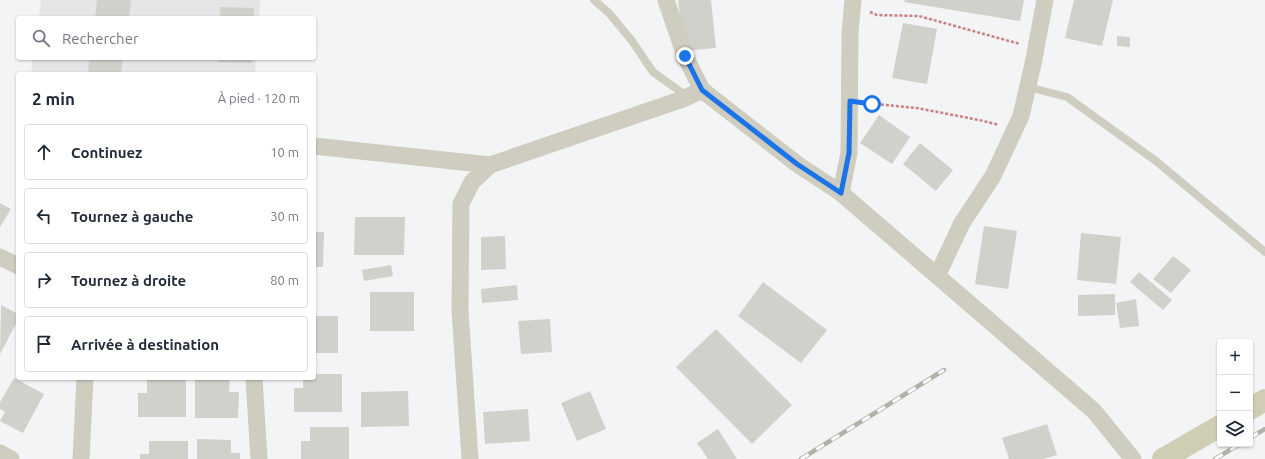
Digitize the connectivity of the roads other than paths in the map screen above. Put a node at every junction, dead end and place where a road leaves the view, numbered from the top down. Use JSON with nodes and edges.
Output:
{"nodes":[{"id":1,"x":594,"y":0,"type":"edge"},
{"id":2,"x":666,"y":0,"type":"edge"},
{"id":3,"x":1045,"y":0,"type":"edge"},
{"id":4,"x":853,"y":2,"type":"edge"},
{"id":5,"x":1028,"y":86,"type":"junction"},
{"id":6,"x":695,"y":93,"type":"junction"},
{"id":7,"x":316,"y":146,"type":"edge"},
{"id":8,"x":490,"y":165,"type":"junction"},
{"id":9,"x":841,"y":193,"type":"junction"},
{"id":10,"x":1265,"y":252,"type":"edge"},
{"id":11,"x":0,"y":257,"type":"edge"},
{"id":12,"x":16,"y":265,"type":"edge"},
{"id":13,"x":937,"y":276,"type":"junction"},
{"id":14,"x":85,"y":380,"type":"edge"},
{"id":15,"x":254,"y":380,"type":"edge"},
{"id":16,"x":1265,"y":400,"type":"edge"},
{"id":17,"x":1253,"y":407,"type":"edge"},
{"id":18,"x":1217,"y":428,"type":"edge"},
{"id":19,"x":0,"y":453,"type":"edge"},
{"id":20,"x":11,"y":459,"type":"edge"},
{"id":21,"x":81,"y":459,"type":"edge"},
{"id":22,"x":259,"y":459,"type":"edge"},
{"id":23,"x":470,"y":459,"type":"edge"},
{"id":24,"x":1133,"y":459,"type":"edge"},
{"id":25,"x":1163,"y":459,"type":"edge"}],
"edges":[{"from":1,"to":6,"type":"lane"},
{"from":2,"to":6,"type":"street"},
{"from":3,"to":5,"type":"street"},
{"from":4,"to":9,"type":"street"},
{"from":5,"to":10,"type":"lane"},
{"from":5,"to":13,"type":"street"},
{"from":6,"to":8,"type":"street"},
{"from":6,"to":9,"type":"street"},
{"from":7,"to":8,"type":"street"},
{"from":8,"to":23,"type":"street"},
{"from":9,"to":13,"type":"street"},
{"from":11,"to":12,"type":"street"},
{"from":13,"to":24,"type":"street"},
{"from":14,"to":21,"type":"street"},
{"from":15,"to":22,"type":"street"},
{"from":16,"to":17,"type":"main road"},
{"from":18,"to":25,"type":"main road"},
{"from":19,"to":20,"type":"street"}]}
